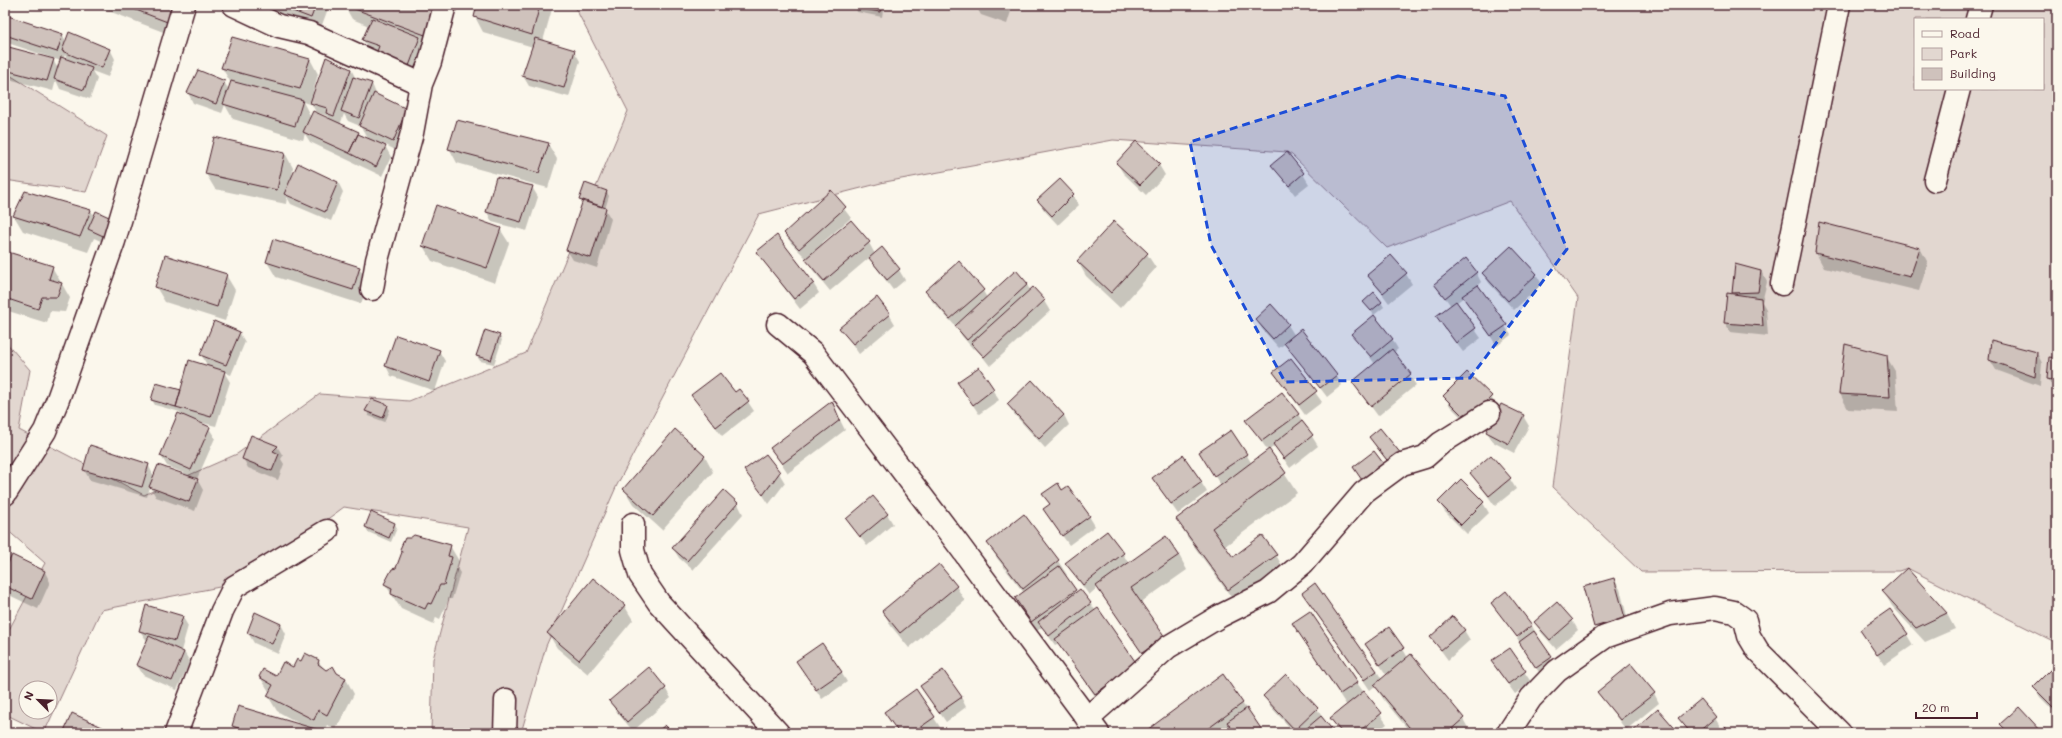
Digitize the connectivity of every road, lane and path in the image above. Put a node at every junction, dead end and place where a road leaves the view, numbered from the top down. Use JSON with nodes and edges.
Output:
{"nodes":[{"id":1,"x":184,"y":5,"type":"edge"},
{"id":2,"x":234,"y":5,"type":"edge"},
{"id":3,"x":445,"y":5,"type":"edge"},
{"id":4,"x":1839,"y":5,"type":"edge"},
{"id":5,"x":1981,"y":5,"type":"edge"},
{"id":6,"x":1977,"y":18,"type":"edge"},
{"id":7,"x":421,"y":84,"type":"junction"},
{"id":8,"x":1959,"y":90,"type":"edge"},
{"id":9,"x":1935,"y":180,"type":"dead end"},
{"id":10,"x":1782,"y":284,"type":"dead end"},
{"id":11,"x":372,"y":289,"type":"dead end"},
{"id":12,"x":778,"y":324,"type":"dead end"},
{"id":13,"x":1489,"y":413,"type":"dead end"},
{"id":14,"x":5,"y":494,"type":"edge"},
{"id":15,"x":633,"y":524,"type":"dead end"},
{"id":16,"x":327,"y":531,"type":"dead end"},
{"id":17,"x":506,"y":700,"type":"dead end"},
{"id":18,"x":1092,"y":726,"type":"edge"},
{"id":19,"x":176,"y":733,"type":"edge"},
{"id":20,"x":505,"y":733,"type":"edge"},
{"id":21,"x":778,"y":733,"type":"edge"},
{"id":22,"x":1508,"y":733,"type":"edge"},
{"id":23,"x":1840,"y":733,"type":"edge"}],
"edges":[{"from":1,"to":14,"type":"street"},
{"from":2,"to":7,"type":"street"},
{"from":3,"to":7,"type":"street"},
{"from":4,"to":10,"type":"street"},
{"from":5,"to":6,"type":"street"},
{"from":7,"to":11,"type":"street"},
{"from":8,"to":9,"type":"street"},
{"from":12,"to":18,"type":"street"},
{"from":13,"to":18,"type":"street"},
{"from":15,"to":21,"type":"street"},
{"from":16,"to":19,"type":"street"},
{"from":17,"to":20,"type":"street"},
{"from":22,"to":23,"type":"street"}]}
